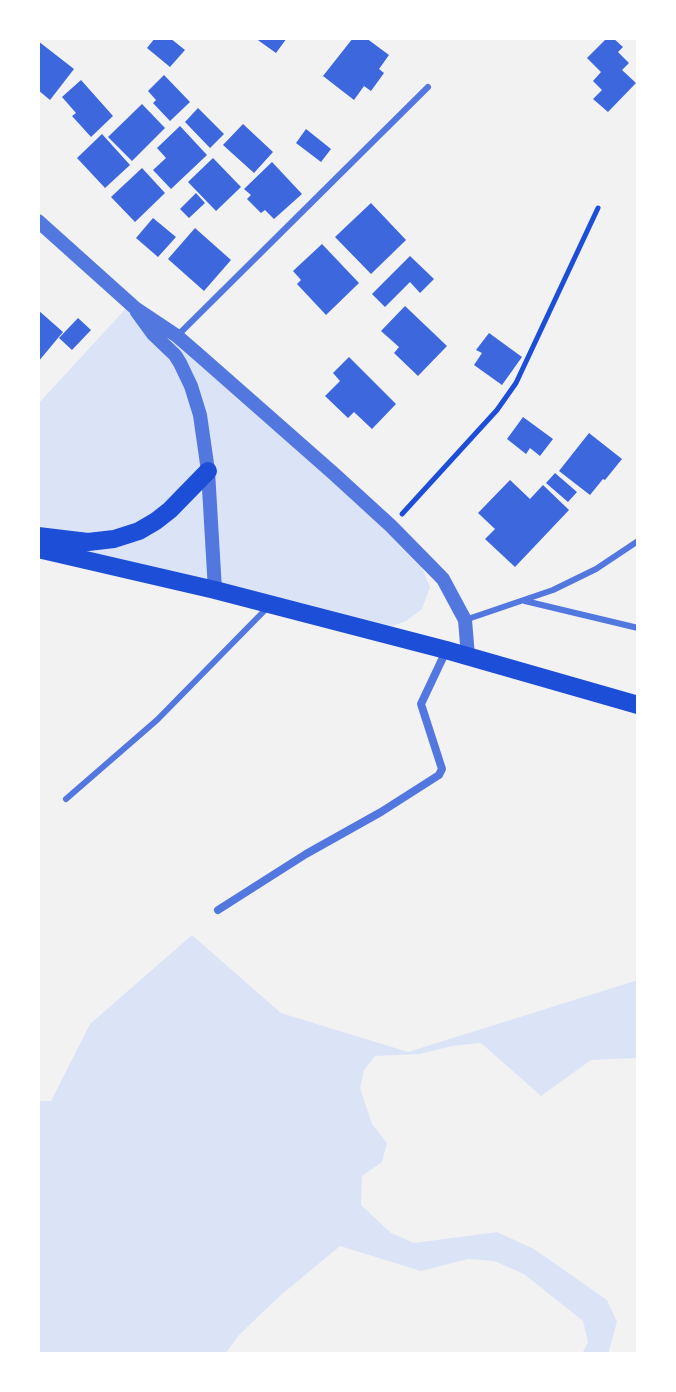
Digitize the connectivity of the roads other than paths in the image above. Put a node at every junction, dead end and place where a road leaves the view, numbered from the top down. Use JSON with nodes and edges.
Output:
{"nodes":[{"id":1,"x":428,"y":87,"type":"dead end"},
{"id":2,"x":38,"y":221,"type":"edge"},
{"id":3,"x":135,"y":308,"type":"junction"},
{"id":4,"x":177,"y":336,"type":"junction"},
{"id":5,"x":208,"y":471,"type":"junction"},
{"id":6,"x":38,"y":536,"type":"edge"},
{"id":7,"x":638,"y":541,"type":"edge"},
{"id":8,"x":38,"y":549,"type":"edge"},
{"id":9,"x":215,"y":590,"type":"junction"},
{"id":10,"x":525,"y":601,"type":"junction"},
{"id":11,"x":271,"y":605,"type":"junction"},
{"id":12,"x":465,"y":620,"type":"junction"},
{"id":13,"x":638,"y":628,"type":"edge"},
{"id":14,"x":446,"y":650,"type":"junction"},
{"id":15,"x":468,"y":656,"type":"junction"},
{"id":16,"x":638,"y":705,"type":"edge"},
{"id":17,"x":66,"y":799,"type":"dead end"},
{"id":18,"x":218,"y":910,"type":"dead end"}],
"edges":[{"from":1,"to":4,"type":"lane"},
{"from":2,"to":3,"type":"street"},
{"from":3,"to":4,"type":"street"},
{"from":3,"to":5,"type":"street"},
{"from":4,"to":12,"type":"street"},
{"from":5,"to":6,"type":"main road"},
{"from":5,"to":9,"type":"street"},
{"from":7,"to":10,"type":"lane"},
{"from":8,"to":9,"type":"main road"},
{"from":9,"to":11,"type":"main road"},
{"from":10,"to":12,"type":"lane"},
{"from":10,"to":13,"type":"lane"},
{"from":11,"to":14,"type":"main road"},
{"from":11,"to":17,"type":"lane"},
{"from":12,"to":15,"type":"street"},
{"from":14,"to":15,"type":"main road"},
{"from":14,"to":18,"type":"street"},
{"from":15,"to":16,"type":"main road"}]}
